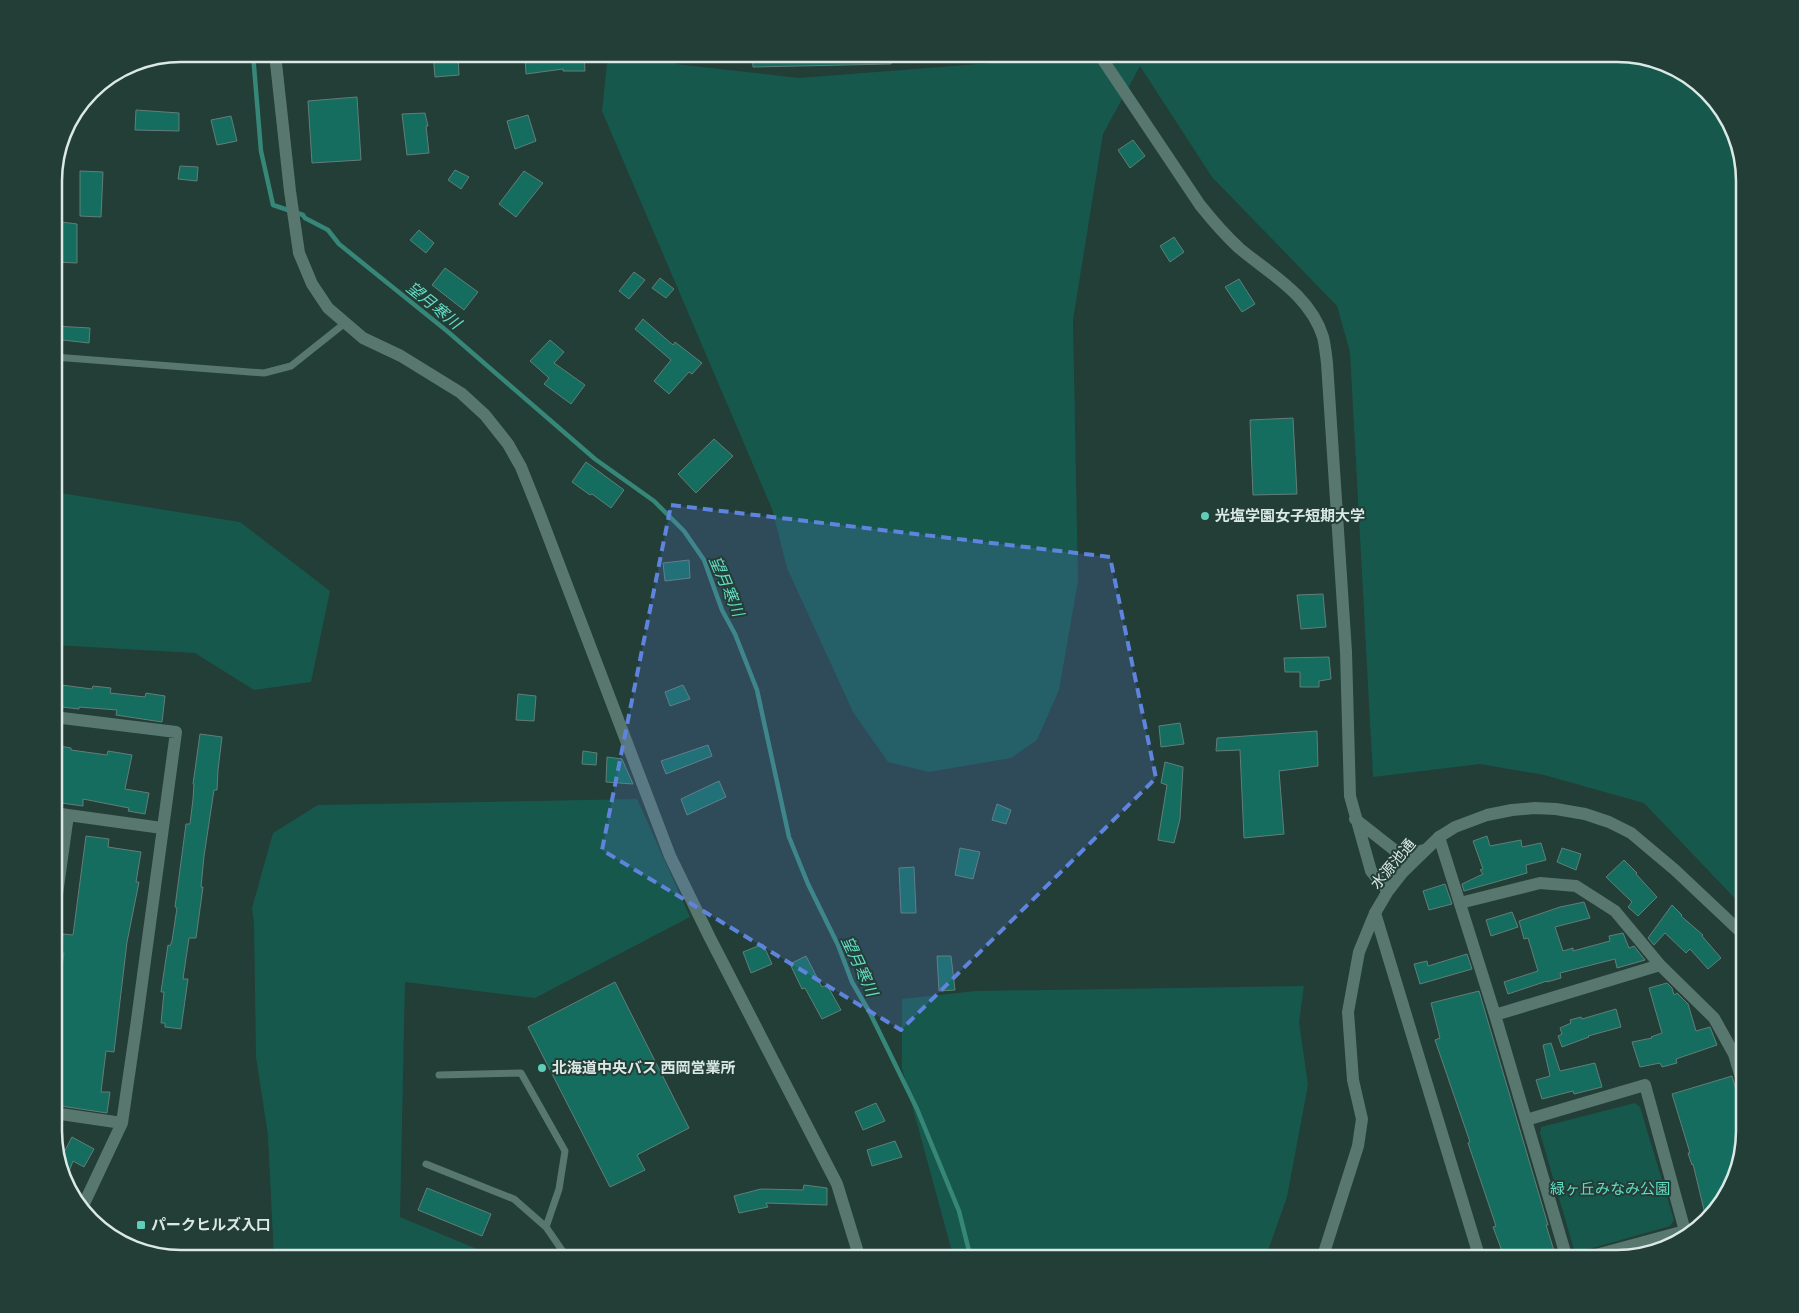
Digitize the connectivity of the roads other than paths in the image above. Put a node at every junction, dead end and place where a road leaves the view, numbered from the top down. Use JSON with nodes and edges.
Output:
{"nodes":[{"id":1,"x":1105,"y":62,"type":"edge"},
{"id":2,"x":276,"y":63,"type":"edge"},
{"id":3,"x":345,"y":323,"type":"junction"},
{"id":4,"x":63,"y":358,"type":"edge"},
{"id":5,"x":63,"y":718,"type":"edge"},
{"id":6,"x":63,"y":814,"type":"edge"},
{"id":7,"x":68,"y":815,"type":"junction"},
{"id":8,"x":1355,"y":819,"type":"junction"},
{"id":9,"x":162,"y":828,"type":"junction"},
{"id":10,"x":1439,"y":837,"type":"junction"},
{"id":11,"x":1424,"y":850,"type":"junction"},
{"id":12,"x":63,"y":851,"type":"edge"},
{"id":13,"x":1388,"y":891,"type":"junction"},
{"id":14,"x":1460,"y":903,"type":"junction"},
{"id":15,"x":1375,"y":913,"type":"junction"},
{"id":16,"x":1736,"y":928,"type":"edge"},
{"id":17,"x":1660,"y":965,"type":"junction"},
{"id":18,"x":1495,"y":1015,"type":"junction"},
{"id":19,"x":1736,"y":1061,"type":"edge"},
{"id":20,"x":438,"y":1075,"type":"dead end"},
{"id":21,"x":63,"y":1114,"type":"edge"},
{"id":22,"x":1526,"y":1120,"type":"junction"},
{"id":23,"x":122,"y":1123,"type":"junction"},
{"id":24,"x":426,"y":1164,"type":"dead end"},
{"id":25,"x":85,"y":1201,"type":"edge"},
{"id":26,"x":1690,"y":1226,"type":"edge"},
{"id":27,"x":546,"y":1227,"type":"junction"},
{"id":28,"x":1681,"y":1232,"type":"edge"},
{"id":29,"x":562,"y":1250,"type":"edge"},
{"id":30,"x":857,"y":1250,"type":"edge"},
{"id":31,"x":1325,"y":1250,"type":"edge"},
{"id":32,"x":1477,"y":1250,"type":"edge"},
{"id":33,"x":1564,"y":1250,"type":"edge"},
{"id":34,"x":1614,"y":1250,"type":"edge"}],
"edges":[{"from":1,"to":8,"type":"street"},
{"from":2,"to":3,"type":"street"},
{"from":3,"to":4,"type":"lane"},
{"from":3,"to":30,"type":"street"},
{"from":5,"to":9,"type":"street"},
{"from":6,"to":7,"type":"street"},
{"from":7,"to":9,"type":"street"},
{"from":7,"to":12,"type":"street"},
{"from":8,"to":11,"type":"street"},
{"from":8,"to":13,"type":"street"},
{"from":9,"to":23,"type":"street"},
{"from":10,"to":11,"type":"street","name":"水源池通"},
{"from":10,"to":14,"type":"street"},
{"from":10,"to":16,"type":"street","name":"水源池通"},
{"from":11,"to":13,"type":"street","name":"水源池通"},
{"from":13,"to":15,"type":"street","name":"水源池通"},
{"from":14,"to":17,"type":"street"},
{"from":14,"to":18,"type":"street"},
{"from":15,"to":31,"type":"street","name":"水源池通"},
{"from":15,"to":32,"type":"street"},
{"from":17,"to":18,"type":"street"},
{"from":17,"to":19,"type":"street"},
{"from":18,"to":22,"type":"street"},
{"from":20,"to":27,"type":"lane"},
{"from":21,"to":23,"type":"street"},
{"from":22,"to":26,"type":"street"},
{"from":22,"to":33,"type":"street"},
{"from":23,"to":25,"type":"street"},
{"from":24,"to":27,"type":"lane"},
{"from":27,"to":29,"type":"lane"},
{"from":28,"to":34,"type":"street"}]}
